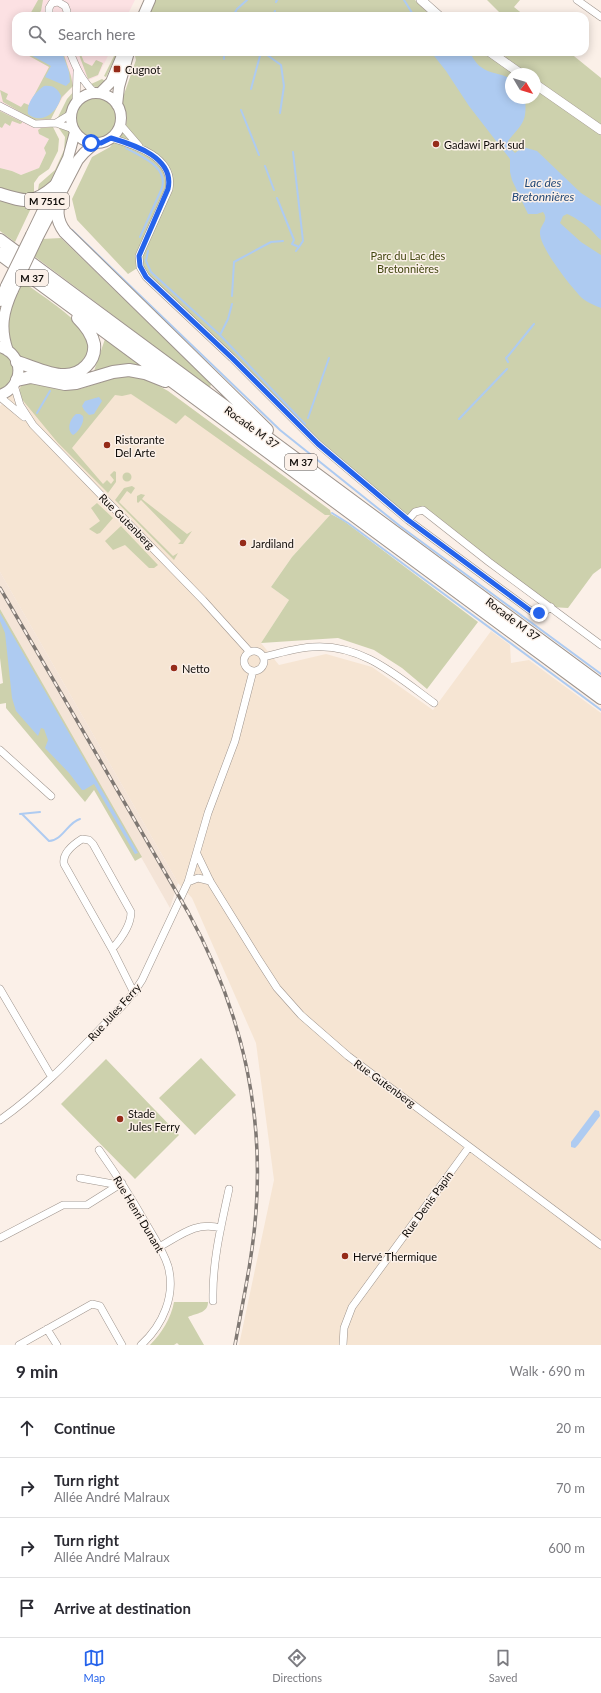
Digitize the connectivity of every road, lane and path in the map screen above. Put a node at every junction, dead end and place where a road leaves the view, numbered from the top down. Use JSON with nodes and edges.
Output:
{"nodes":[{"id":1,"x":144,"y":0,"type":"edge"},
{"id":2,"x":150,"y":0,"type":"edge"},
{"id":3,"x":421,"y":0,"type":"edge"},
{"id":4,"x":577,"y":0,"type":"edge"},
{"id":5,"x":60,"y":1,"type":"edge"},
{"id":6,"x":49,"y":4,"type":"edge"},
{"id":7,"x":66,"y":12,"type":"edge"},
{"id":8,"x":138,"y":12,"type":"edge"},
{"id":9,"x":145,"y":12,"type":"edge"},
{"id":10,"x":434,"y":12,"type":"edge"},
{"id":11,"x":601,"y":17,"type":"edge"},
{"id":12,"x":71,"y":56,"type":"edge"},
{"id":13,"x":121,"y":56,"type":"edge"},
{"id":14,"x":128,"y":56,"type":"edge"},
{"id":15,"x":496,"y":56,"type":"edge"},
{"id":16,"x":513,"y":68,"type":"edge"},
{"id":17,"x":77,"y":71,"type":"junction"},
{"id":18,"x":541,"y":88,"type":"edge"},
{"id":19,"x":97,"y":93,"type":"junction"},
{"id":20,"x":76,"y":103,"type":"junction"},
{"id":21,"x":117,"y":105,"type":"junction"},
{"id":22,"x":0,"y":106,"type":"edge"},
{"id":23,"x":71,"y":114,"type":"junction"},
{"id":24,"x":56,"y":123,"type":"junction"},
{"id":25,"x":120,"y":124,"type":"junction"},
{"id":26,"x":74,"y":130,"type":"junction"},
{"id":27,"x":601,"y":130,"type":"edge"},
{"id":28,"x":111,"y":138,"type":"junction"},
{"id":29,"x":95,"y":143,"type":"junction"},
{"id":30,"x":140,"y":148,"type":"junction"},
{"id":31,"x":58,"y":191,"type":"junction"},
{"id":32,"x":0,"y":194,"type":"edge"},
{"id":33,"x":0,"y":240,"type":"edge"},
{"id":34,"x":0,"y":254,"type":"edge"},
{"id":35,"x":9,"y":288,"type":"junction"},
{"id":36,"x":0,"y":301,"type":"edge"},
{"id":37,"x":64,"y":302,"type":"junction"},
{"id":38,"x":4,"y":349,"type":"edge"},
{"id":39,"x":17,"y":362,"type":"junction"},
{"id":40,"x":173,"y":382,"type":"junction"},
{"id":41,"x":16,"y":383,"type":"junction"},
{"id":42,"x":0,"y":396,"type":"edge"},
{"id":43,"x":33,"y":425,"type":"junction"},
{"id":44,"x":299,"y":462,"type":"junction"},
{"id":45,"x":408,"y":520,"type":"junction"},
{"id":46,"x":551,"y":607,"type":"junction"},
{"id":47,"x":601,"y":645,"type":"edge"},
{"id":48,"x":249,"y":651,"type":"junction"},
{"id":49,"x":264,"y":657,"type":"junction"},
{"id":50,"x":253,"y":671,"type":"junction"},
{"id":51,"x":601,"y":685,"type":"edge"},
{"id":52,"x":601,"y":698,"type":"edge"},
{"id":53,"x":434,"y":703,"type":"dead end"},
{"id":54,"x":0,"y":750,"type":"edge"},
{"id":55,"x":51,"y":796,"type":"dead end"},
{"id":56,"x":197,"y":854,"type":"junction"},
{"id":57,"x":210,"y":881,"type":"junction"},
{"id":58,"x":188,"y":882,"type":"junction"},
{"id":59,"x":112,"y":949,"type":"junction"},
{"id":60,"x":0,"y":989,"type":"edge"},
{"id":61,"x":134,"y":993,"type":"junction"},
{"id":62,"x":51,"y":1076,"type":"junction"},
{"id":63,"x":0,"y":1120,"type":"edge"},
{"id":64,"x":470,"y":1147,"type":"junction"},
{"id":65,"x":99,"y":1150,"type":"dead end"},
{"id":66,"x":80,"y":1178,"type":"dead end"},
{"id":67,"x":120,"y":1184,"type":"junction"},
{"id":68,"x":229,"y":1189,"type":"dead end"},
{"id":69,"x":221,"y":1228,"type":"junction"},
{"id":70,"x":0,"y":1238,"type":"edge"},
{"id":71,"x":601,"y":1245,"type":"edge"},
{"id":72,"x":159,"y":1247,"type":"junction"},
{"id":73,"x":213,"y":1301,"type":"dead end"},
{"id":74,"x":47,"y":1329,"type":"junction"},
{"id":75,"x":19,"y":1345,"type":"edge"},
{"id":76,"x":57,"y":1345,"type":"edge"},
{"id":77,"x":122,"y":1345,"type":"edge"},
{"id":78,"x":141,"y":1345,"type":"edge"},
{"id":79,"x":343,"y":1345,"type":"edge"}],
"edges":[{"from":1,"to":8,"type":"main road"},
{"from":2,"to":9,"type":"main road"},
{"from":3,"to":10,"type":"street"},
{"from":4,"to":11,"type":"street"},
{"from":5,"to":6,"type":"street"},
{"from":5,"to":7,"type":"street"},
{"from":12,"to":17,"type":"street"},
{"from":13,"to":19,"type":"main road"},
{"from":14,"to":21,"type":"main road"},
{"from":15,"to":16,"type":"street"},
{"from":17,"to":19,"type":"street"},
{"from":17,"to":20,"type":"street"},
{"from":18,"to":27,"type":"street"},
{"from":19,"to":20,"type":"main road"},
{"from":19,"to":21,"type":"main road"},
{"from":20,"to":23,"type":"main road"},
{"from":21,"to":25,"type":"main road"},
{"from":22,"to":24,"type":"street"},
{"from":23,"to":24,"type":"street"},
{"from":23,"to":26,"type":"main road","number":"M 751C"},
{"from":24,"to":26,"type":"street"},
{"from":25,"to":28,"type":"main road"},
{"from":25,"to":30,"type":"street"},
{"from":26,"to":29,"type":"main road"},
{"from":26,"to":31,"type":"main road","number":"M 751C"},
{"from":28,"to":29,"type":"main road","number":"M 751C"},
{"from":28,"to":30,"type":"street"},
{"from":29,"to":31,"type":"main road","number":"M 751C"},
{"from":30,"to":45,"type":"street"},
{"from":31,"to":32,"type":"highway"},
{"from":31,"to":35,"type":"main road","number":"M 751C","bridge":true},
{"from":31,"to":44,"type":"highway","number":"M 37"},
{"from":33,"to":44,"type":"highway","name":"Rocade M 37","number":"M 37"},
{"from":34,"to":37,"type":"highway","name":"Rocade M 37","number":"M 37"},
{"from":35,"to":36,"type":"main road","number":"M 751C"},
{"from":35,"to":38,"type":"main road","number":"M 751C"},
{"from":37,"to":39,"type":"highway","number":"M 37"},
{"from":37,"to":40,"type":"highway","name":"Rocade M 37","number":"M 37"},
{"from":38,"to":39,"type":"main road","number":"M 751C"},
{"from":39,"to":41,"type":"main road"},
{"from":40,"to":41,"type":"highway","number":"M 37"},
{"from":40,"to":52,"type":"highway","name":"Rocade M 37","number":"M 37"},
{"from":41,"to":42,"type":"main road"},
{"from":41,"to":43,"type":"street","name":"Rue Gutenberg"},
{"from":42,"to":43,"type":"street"},
{"from":43,"to":48,"type":"street","name":"Rue Gutenberg"},
{"from":44,"to":51,"type":"highway","name":"Rocade M 37","number":"M 37"},
{"from":45,"to":46,"type":"street"},
{"from":45,"to":46,"type":"street"},
{"from":46,"to":47,"type":"street"},
{"from":48,"to":49,"type":"street"},
{"from":48,"to":50,"type":"street"},
{"from":49,"to":50,"type":"street"},
{"from":49,"to":53,"type":"street"},
{"from":50,"to":56,"type":"street"},
{"from":54,"to":55,"type":"street"},
{"from":56,"to":57,"type":"street","name":"Rue Gutenberg"},
{"from":56,"to":58,"type":"street","name":"Rue Jules Ferry"},
{"from":57,"to":58,"type":"street"},
{"from":57,"to":64,"type":"street","name":"Rue Gutenberg"},
{"from":58,"to":61,"type":"street","name":"Rue Jules Ferry"},
{"from":59,"to":59,"type":"street"},
{"from":59,"to":61,"type":"street"},
{"from":60,"to":62,"type":"street"},
{"from":61,"to":62,"type":"street","name":"Rue Jules Ferry"},
{"from":62,"to":63,"type":"street","name":"Rue Jules Ferry"},
{"from":64,"to":71,"type":"street","name":"Rue Gutenberg"},
{"from":64,"to":79,"type":"street","name":"Rue Denis Papin"},
{"from":65,"to":67,"type":"street","name":"Rue Henri Dunant"},
{"from":66,"to":67,"type":"street"},
{"from":67,"to":70,"type":"street"},
{"from":67,"to":72,"type":"street","name":"Rue Henri Dunant"},
{"from":68,"to":69,"type":"street"},
{"from":69,"to":72,"type":"street"},
{"from":69,"to":73,"type":"street"},
{"from":72,"to":78,"type":"street","name":"Rue Henri Dunant"},
{"from":74,"to":75,"type":"street"},
{"from":74,"to":76,"type":"street"},
{"from":74,"to":77,"type":"street"}]}
